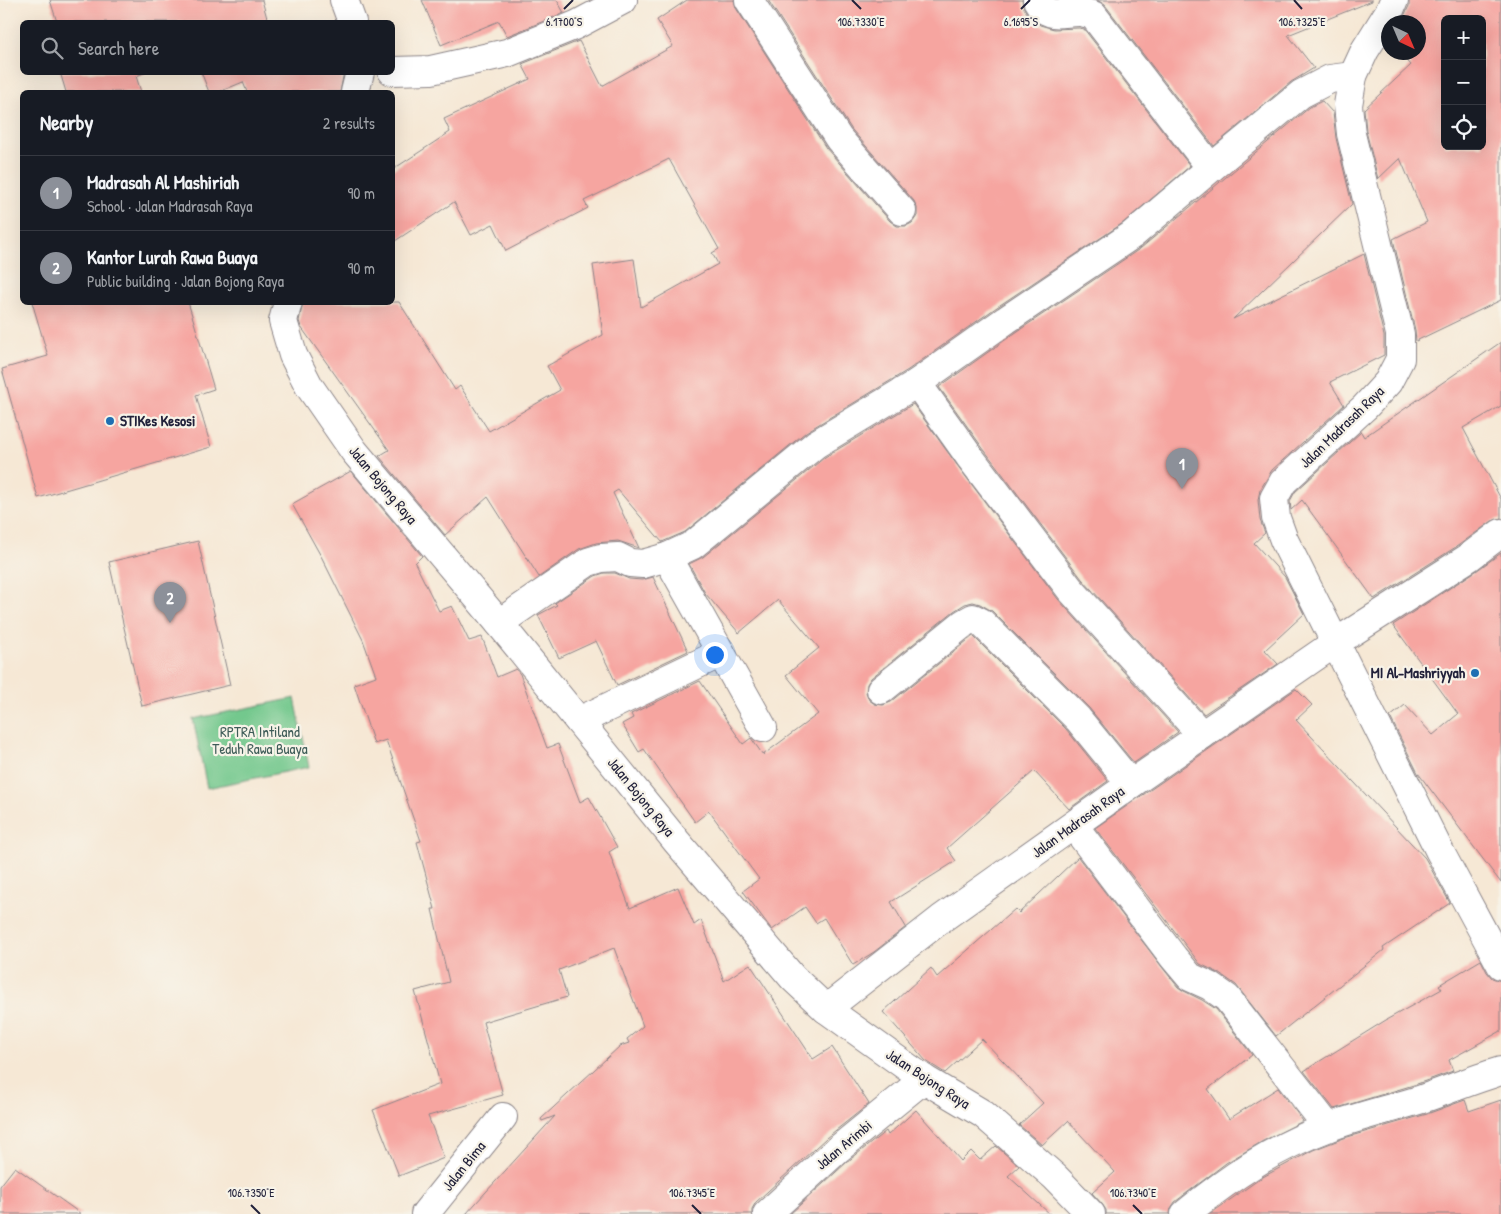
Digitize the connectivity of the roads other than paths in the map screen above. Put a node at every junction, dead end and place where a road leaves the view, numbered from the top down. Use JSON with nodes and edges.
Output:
{"nodes":[{"id":1,"x":344,"y":0,"type":"edge"},
{"id":2,"x":623,"y":0,"type":"edge"},
{"id":3,"x":749,"y":0,"type":"edge"},
{"id":4,"x":1037,"y":0,"type":"edge"},
{"id":5,"x":1394,"y":0,"type":"edge"},
{"id":6,"x":351,"y":20,"type":"edge"},
{"id":7,"x":395,"y":71,"type":"edge"},
{"id":8,"x":359,"y":75,"type":"edge"},
{"id":9,"x":1353,"y":76,"type":"junction"},
{"id":10,"x":356,"y":90,"type":"edge"},
{"id":11,"x":1211,"y":168,"type":"junction"},
{"id":12,"x":902,"y":211,"type":"dead end"},
{"id":13,"x":287,"y":305,"type":"edge"},
{"id":14,"x":917,"y":383,"type":"junction"},
{"id":15,"x":1501,"y":533,"type":"edge"},
{"id":16,"x":667,"y":557,"type":"junction"},
{"id":17,"x":499,"y":623,"type":"junction"},
{"id":18,"x":1335,"y":644,"type":"junction"},
{"id":19,"x":721,"y":653,"type":"junction"},
{"id":20,"x":881,"y":690,"type":"dead end"},
{"id":21,"x":579,"y":721,"type":"junction"},
{"id":22,"x":763,"y":728,"type":"dead end"},
{"id":23,"x":1202,"y":734,"type":"junction"},
{"id":24,"x":1131,"y":784,"type":"junction"},
{"id":25,"x":1074,"y":826,"type":"junction"},
{"id":26,"x":1501,"y":965,"type":"edge"},
{"id":27,"x":826,"y":1009,"type":"junction"},
{"id":28,"x":1501,"y":1072,"type":"edge"},
{"id":29,"x":924,"y":1079,"type":"junction"},
{"id":30,"x":503,"y":1117,"type":"dead end"},
{"id":31,"x":1328,"y":1127,"type":"junction"},
{"id":32,"x":1089,"y":1213,"type":"edge"},
{"id":33,"x":425,"y":1214,"type":"edge"},
{"id":34,"x":766,"y":1214,"type":"edge"},
{"id":35,"x":1185,"y":1214,"type":"edge"}],
"edges":[{"from":1,"to":6,"type":"street"},
{"from":2,"to":7,"type":"street"},
{"from":3,"to":12,"type":"street"},
{"from":4,"to":11,"type":"street"},
{"from":5,"to":9,"type":"street","name":"Jalan Madrasah Raya"},
{"from":8,"to":10,"type":"street"},
{"from":9,"to":11,"type":"street"},
{"from":9,"to":18,"type":"street","name":"Jalan Madrasah Raya"},
{"from":11,"to":14,"type":"street"},
{"from":13,"to":17,"type":"street","name":"Jalan Bojong Raya"},
{"from":14,"to":16,"type":"street"},
{"from":14,"to":23,"type":"street"},
{"from":15,"to":18,"type":"street","name":"Jalan Madrasah Raya"},
{"from":16,"to":17,"type":"street"},
{"from":16,"to":19,"type":"street"},
{"from":17,"to":21,"type":"street","name":"Jalan Bojong Raya"},
{"from":18,"to":23,"type":"street","name":"Jalan Madrasah Raya"},
{"from":18,"to":26,"type":"street","name":"Jalan Madrasah Raya"},
{"from":19,"to":21,"type":"street"},
{"from":19,"to":22,"type":"street"},
{"from":20,"to":24,"type":"street"},
{"from":21,"to":27,"type":"street","name":"Jalan Bojong Raya"},
{"from":23,"to":24,"type":"street","name":"Jalan Madrasah Raya"},
{"from":24,"to":25,"type":"street","name":"Jalan Madrasah Raya"},
{"from":25,"to":27,"type":"street","name":"Jalan Madrasah Raya"},
{"from":25,"to":31,"type":"street"},
{"from":27,"to":29,"type":"street","name":"Jalan Bojong Raya"},
{"from":28,"to":31,"type":"street"},
{"from":29,"to":32,"type":"street","name":"Jalan Bojong Raya"},
{"from":29,"to":34,"type":"street","name":"Jalan Arimbi"},
{"from":30,"to":33,"type":"street","name":"Jalan Bima"},
{"from":31,"to":35,"type":"street"}]}
